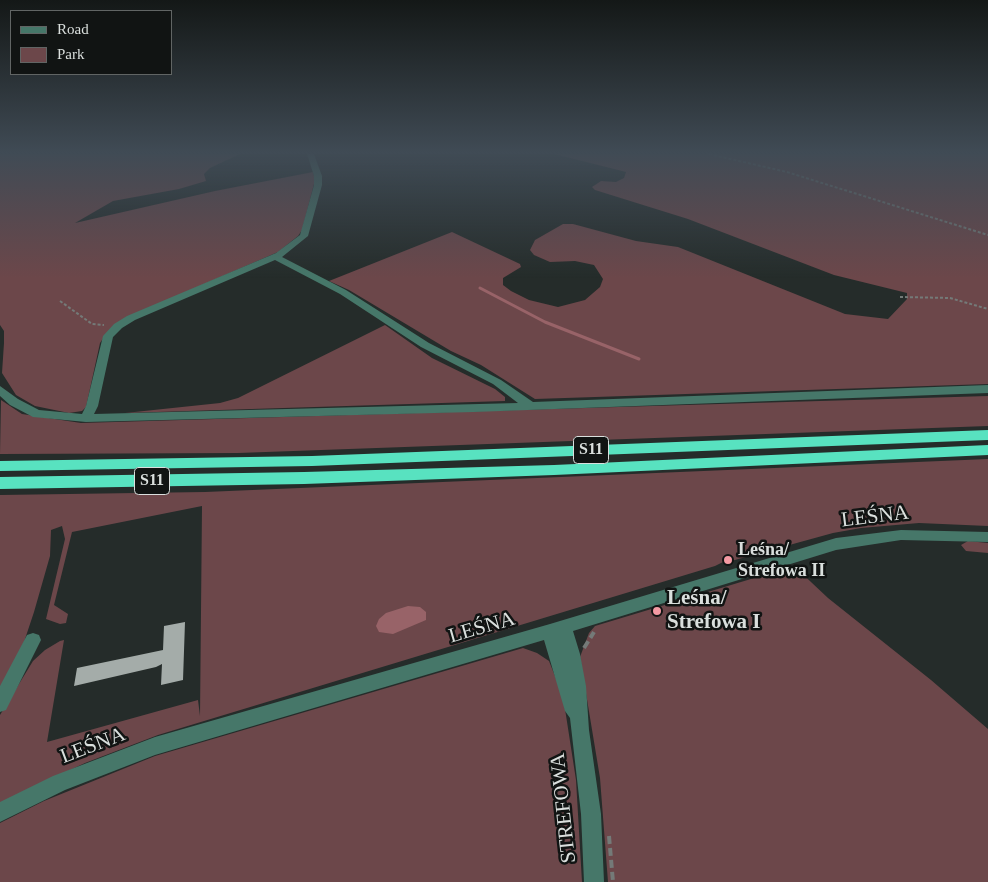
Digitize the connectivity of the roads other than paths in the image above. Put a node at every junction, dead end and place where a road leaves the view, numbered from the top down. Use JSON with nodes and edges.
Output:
{"nodes":[{"id":1,"x":315,"y":195,"type":"edge"},
{"id":2,"x":276,"y":256,"type":"junction"},
{"id":3,"x":988,"y":389,"type":"edge"},
{"id":4,"x":0,"y":390,"type":"edge"},
{"id":5,"x":531,"y":406,"type":"junction"},
{"id":6,"x":86,"y":418,"type":"junction"},
{"id":7,"x":988,"y":435,"type":"edge"},
{"id":8,"x":988,"y":450,"type":"edge"},
{"id":9,"x":0,"y":466,"type":"edge"},
{"id":10,"x":0,"y":483,"type":"edge"},
{"id":11,"x":988,"y":537,"type":"edge"},
{"id":12,"x":557,"y":629,"type":"junction"},
{"id":13,"x":33,"y":640,"type":"dead end"},
{"id":14,"x":0,"y":704,"type":"edge"},
{"id":15,"x":0,"y":812,"type":"edge"},
{"id":16,"x":594,"y":882,"type":"edge"}],
"edges":[{"from":1,"to":2,"type":"street"},
{"from":2,"to":5,"type":"street"},
{"from":2,"to":6,"type":"street"},
{"from":3,"to":5,"type":"street"},
{"from":4,"to":6,"type":"street"},
{"from":5,"to":6,"type":"street"},
{"from":7,"to":9,"type":"highway","number":"S11"},
{"from":8,"to":10,"type":"highway","number":"S11"},
{"from":11,"to":12,"type":"street","name":"LEŚNA"},
{"from":12,"to":15,"type":"street","name":"LEŚNA"},
{"from":12,"to":16,"type":"street","name":"STREFOWA"},
{"from":13,"to":14,"type":"street"}]}
